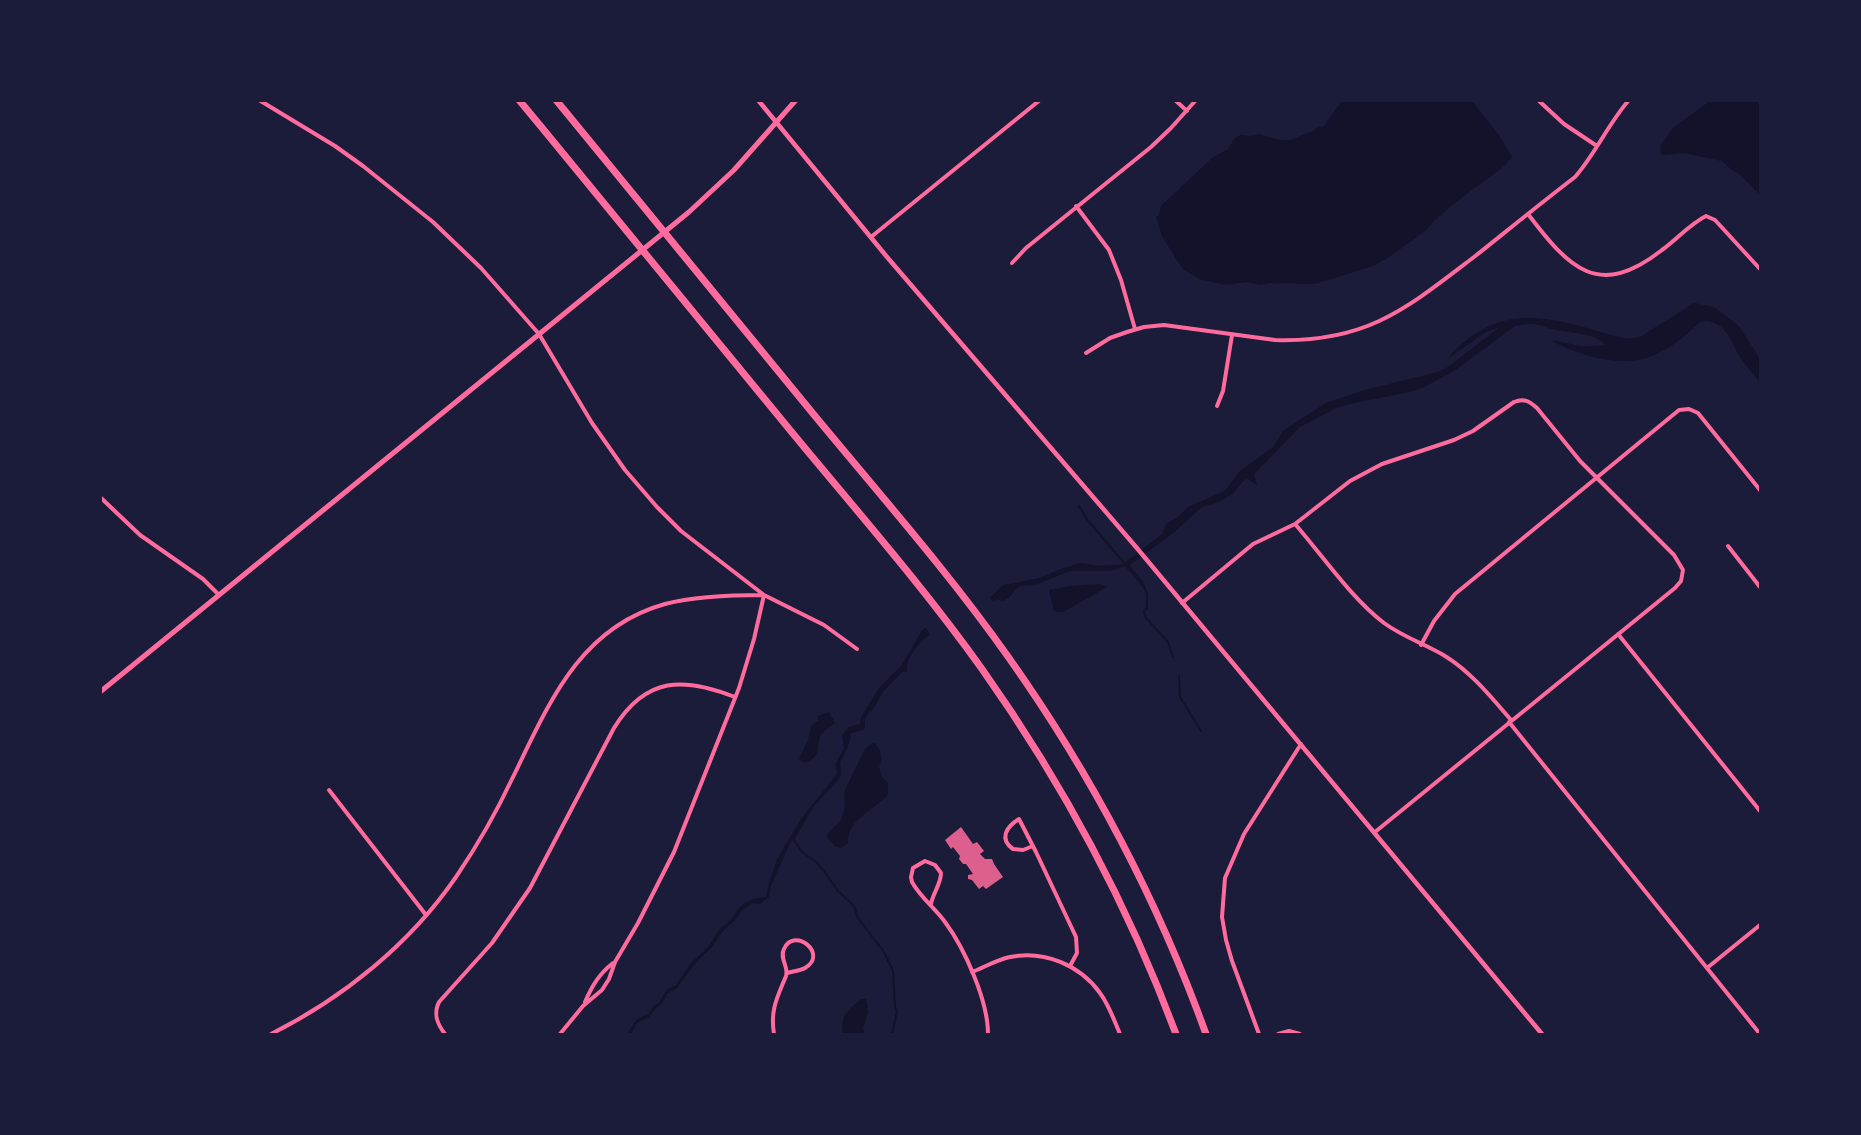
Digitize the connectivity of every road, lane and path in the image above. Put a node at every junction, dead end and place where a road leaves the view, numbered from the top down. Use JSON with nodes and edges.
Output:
{"nodes":[{"id":1,"x":258,"y":100,"type":"edge"},
{"id":2,"x":519,"y":100,"type":"edge"},
{"id":3,"x":556,"y":100,"type":"edge"},
{"id":4,"x":758,"y":100,"type":"edge"},
{"id":5,"x":796,"y":100,"type":"edge"},
{"id":6,"x":1040,"y":100,"type":"edge"},
{"id":7,"x":1175,"y":100,"type":"edge"},
{"id":8,"x":1196,"y":100,"type":"edge"},
{"id":9,"x":1538,"y":100,"type":"edge"},
{"id":10,"x":1629,"y":100,"type":"edge"},
{"id":11,"x":1187,"y":111,"type":"junction"},
{"id":12,"x":776,"y":123,"type":"junction"},
{"id":13,"x":1597,"y":146,"type":"junction"},
{"id":14,"x":1076,"y":206,"type":"junction"},
{"id":15,"x":1528,"y":214,"type":"junction"},
{"id":16,"x":870,"y":237,"type":"junction"},
{"id":17,"x":1012,"y":263,"type":"dead end"},
{"id":18,"x":1761,"y":269,"type":"edge"},
{"id":19,"x":1135,"y":329,"type":"junction"},
{"id":20,"x":539,"y":334,"type":"junction"},
{"id":21,"x":1232,"y":335,"type":"junction"},
{"id":22,"x":1086,"y":353,"type":"dead end"},
{"id":23,"x":1217,"y":406,"type":"dead end"},
{"id":24,"x":1597,"y":476,"type":"junction"},
{"id":25,"x":1761,"y":490,"type":"edge"},
{"id":26,"x":100,"y":497,"type":"edge"},
{"id":27,"x":1294,"y":524,"type":"junction"},
{"id":28,"x":1728,"y":546,"type":"dead end"},
{"id":29,"x":1761,"y":587,"type":"edge"},
{"id":30,"x":219,"y":594,"type":"junction"},
{"id":31,"x":764,"y":595,"type":"junction"},
{"id":32,"x":1182,"y":603,"type":"junction"},
{"id":33,"x":1618,"y":634,"type":"junction"},
{"id":34,"x":1421,"y":645,"type":"junction"},
{"id":35,"x":857,"y":649,"type":"dead end"},
{"id":36,"x":100,"y":692,"type":"edge"},
{"id":37,"x":735,"y":697,"type":"junction"},
{"id":38,"x":1510,"y":721,"type":"junction"},
{"id":39,"x":1301,"y":744,"type":"junction"},
{"id":40,"x":329,"y":790,"type":"dead end"},
{"id":41,"x":1761,"y":811,"type":"edge"},
{"id":42,"x":1375,"y":832,"type":"junction"},
{"id":43,"x":1033,"y":846,"type":"junction"},
{"id":44,"x":931,"y":904,"type":"junction"},
{"id":45,"x":426,"y":915,"type":"junction"},
{"id":46,"x":1761,"y":925,"type":"edge"},
{"id":47,"x":615,"y":962,"type":"junction"},
{"id":48,"x":1070,"y":966,"type":"junction"},
{"id":49,"x":1707,"y":968,"type":"junction"},
{"id":50,"x":972,"y":972,"type":"junction"},
{"id":51,"x":787,"y":973,"type":"junction"},
{"id":52,"x":584,"y":1006,"type":"junction"},
{"id":53,"x":271,"y":1035,"type":"edge"},
{"id":54,"x":445,"y":1035,"type":"edge"},
{"id":55,"x":560,"y":1035,"type":"edge"},
{"id":56,"x":774,"y":1035,"type":"edge"},
{"id":57,"x":988,"y":1035,"type":"edge"},
{"id":58,"x":1120,"y":1035,"type":"edge"},
{"id":59,"x":1176,"y":1035,"type":"edge"},
{"id":60,"x":1206,"y":1035,"type":"edge"},
{"id":61,"x":1259,"y":1035,"type":"edge"},
{"id":62,"x":1278,"y":1035,"type":"edge"},
{"id":63,"x":1300,"y":1035,"type":"edge"},
{"id":64,"x":1542,"y":1035,"type":"edge"},
{"id":65,"x":1760,"y":1035,"type":"edge"}],
"edges":[{"from":1,"to":20,"type":"street"},
{"from":2,"to":59,"type":"highway"},
{"from":3,"to":60,"type":"highway"},
{"from":4,"to":12,"type":"street"},
{"from":5,"to":12,"type":"main road"},
{"from":6,"to":16,"type":"street"},
{"from":7,"to":11,"type":"street"},
{"from":8,"to":11,"type":"street"},
{"from":9,"to":13,"type":"street"},
{"from":10,"to":13,"type":"street"},
{"from":11,"to":14,"type":"street"},
{"from":12,"to":16,"type":"street"},
{"from":12,"to":20,"type":"main road"},
{"from":13,"to":15,"type":"street"},
{"from":14,"to":17,"type":"street"},
{"from":14,"to":19,"type":"street"},
{"from":15,"to":18,"type":"street"},
{"from":15,"to":21,"type":"street"},
{"from":16,"to":32,"type":"street"},
{"from":19,"to":21,"type":"street"},
{"from":19,"to":22,"type":"street"},
{"from":20,"to":30,"type":"main road"},
{"from":20,"to":31,"type":"street"},
{"from":21,"to":23,"type":"street"},
{"from":24,"to":25,"type":"street"},
{"from":24,"to":27,"type":"street"},
{"from":24,"to":33,"type":"street"},
{"from":24,"to":34,"type":"street"},
{"from":26,"to":30,"type":"street"},
{"from":27,"to":32,"type":"street"},
{"from":27,"to":34,"type":"street"},
{"from":28,"to":29,"type":"street"},
{"from":30,"to":36,"type":"main road"},
{"from":31,"to":35,"type":"street"},
{"from":31,"to":37,"type":"street"},
{"from":31,"to":45,"type":"street"},
{"from":32,"to":39,"type":"street"},
{"from":33,"to":38,"type":"street"},
{"from":33,"to":41,"type":"street"},
{"from":34,"to":38,"type":"street"},
{"from":37,"to":47,"type":"street"},
{"from":37,"to":54,"type":"street"},
{"from":38,"to":42,"type":"street"},
{"from":38,"to":49,"type":"street"},
{"from":39,"to":42,"type":"street"},
{"from":39,"to":61,"type":"street"},
{"from":40,"to":45,"type":"street"},
{"from":42,"to":64,"type":"street"},
{"from":43,"to":43,"type":"street"},
{"from":43,"to":48,"type":"street"},
{"from":44,"to":44,"type":"street"},
{"from":44,"to":50,"type":"street"},
{"from":45,"to":53,"type":"street"},
{"from":46,"to":49,"type":"street"},
{"from":47,"to":52,"type":"street"},
{"from":47,"to":52,"type":"street"},
{"from":48,"to":50,"type":"street"},
{"from":48,"to":58,"type":"street"},
{"from":49,"to":65,"type":"street"},
{"from":50,"to":57,"type":"street"},
{"from":51,"to":51,"type":"street"},
{"from":51,"to":56,"type":"street"},
{"from":52,"to":55,"type":"street"},
{"from":62,"to":63,"type":"street"}]}
